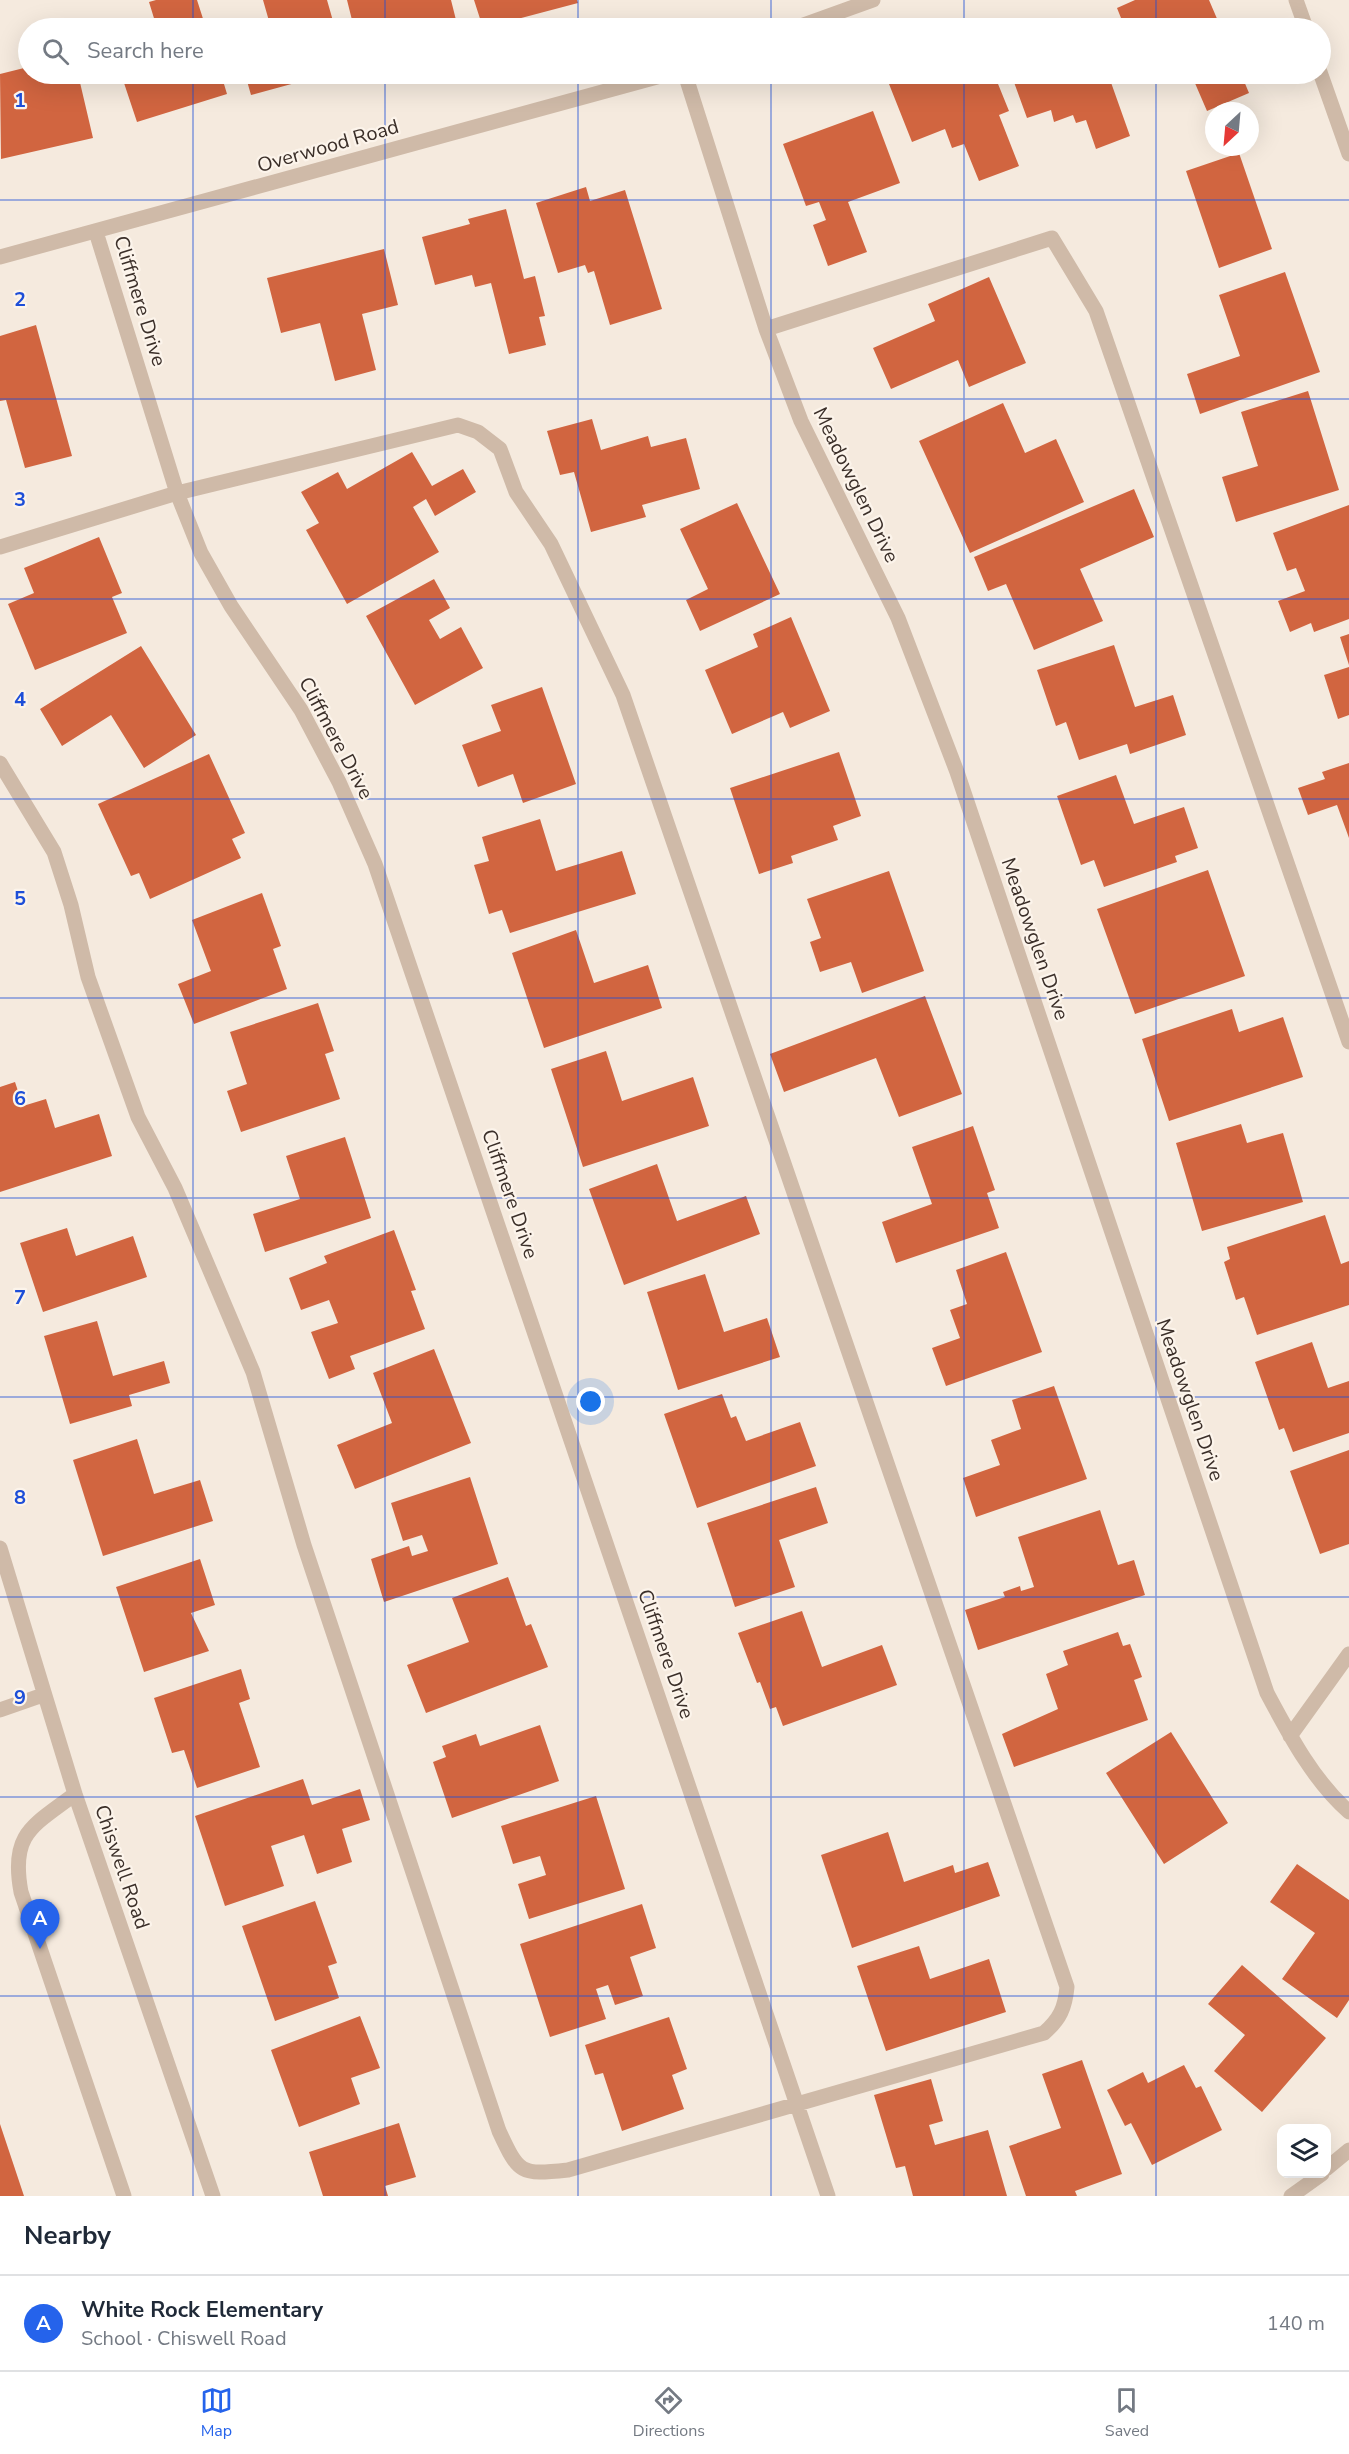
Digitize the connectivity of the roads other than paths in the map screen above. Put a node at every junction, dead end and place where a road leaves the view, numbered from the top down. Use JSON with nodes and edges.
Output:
{"nodes":[{"id":1,"x":873,"y":0,"type":"edge"},
{"id":2,"x":1296,"y":0,"type":"edge"},
{"id":3,"x":823,"y":18,"type":"edge"},
{"id":4,"x":1302,"y":18,"type":"edge"},
{"id":5,"x":632,"y":84,"type":"edge"},
{"id":6,"x":688,"y":84,"type":"edge"},
{"id":7,"x":1324,"y":84,"type":"edge"},
{"id":8,"x":1349,"y":154,"type":"edge"},
{"id":9,"x":96,"y":232,"type":"junction"},
{"id":10,"x":0,"y":257,"type":"edge"},
{"id":11,"x":766,"y":329,"type":"junction"},
{"id":12,"x":177,"y":493,"type":"junction"},
{"id":13,"x":0,"y":547,"type":"edge"},
{"id":14,"x":0,"y":763,"type":"edge"},
{"id":15,"x":1349,"y":1041,"type":"edge"},
{"id":16,"x":1,"y":1557,"type":"edge"},
{"id":17,"x":1349,"y":1654,"type":"edge"},
{"id":18,"x":43,"y":1695,"type":"junction"},
{"id":19,"x":0,"y":1710,"type":"edge"},
{"id":20,"x":1290,"y":1736,"type":"junction"},
{"id":21,"x":75,"y":1794,"type":"junction"},
{"id":22,"x":1349,"y":1812,"type":"edge"},
{"id":23,"x":797,"y":2103,"type":"junction"},
{"id":24,"x":1349,"y":2150,"type":"edge"},
{"id":25,"x":1331,"y":2165,"type":"edge"},
{"id":26,"x":1316,"y":2178,"type":"edge"},
{"id":27,"x":124,"y":2196,"type":"edge"},
{"id":28,"x":213,"y":2196,"type":"edge"},
{"id":29,"x":828,"y":2196,"type":"edge"},
{"id":30,"x":1291,"y":2196,"type":"edge"}],
"edges":[{"from":1,"to":3,"type":"street"},
{"from":2,"to":4,"type":"street"},
{"from":5,"to":9,"type":"street","name":"Overwood Road"},
{"from":6,"to":11,"type":"street","name":"Meadowglen Drive"},
{"from":7,"to":8,"type":"street"},
{"from":9,"to":10,"type":"street","name":"Overwood Road"},
{"from":9,"to":12,"type":"street","name":"Cliffmere Drive"},
{"from":11,"to":15,"type":"street"},
{"from":11,"to":20,"type":"street","name":"Meadowglen Drive"},
{"from":12,"to":13,"type":"street"},
{"from":12,"to":23,"type":"street","name":"Cliffmere Drive"},
{"from":12,"to":23,"type":"street"},
{"from":14,"to":23,"type":"street"},
{"from":16,"to":18,"type":"street","name":"Chiswell Road"},
{"from":17,"to":20,"type":"street"},
{"from":18,"to":19,"type":"street"},
{"from":18,"to":21,"type":"street","name":"Chiswell Road"},
{"from":20,"to":22,"type":"street","name":"Meadowglen Drive"},
{"from":21,"to":27,"type":"street"},
{"from":21,"to":28,"type":"street","name":"Chiswell Road"},
{"from":23,"to":29,"type":"street","name":"Cliffmere Drive"},
{"from":24,"to":25,"type":"street"},
{"from":26,"to":30,"type":"street"}]}
